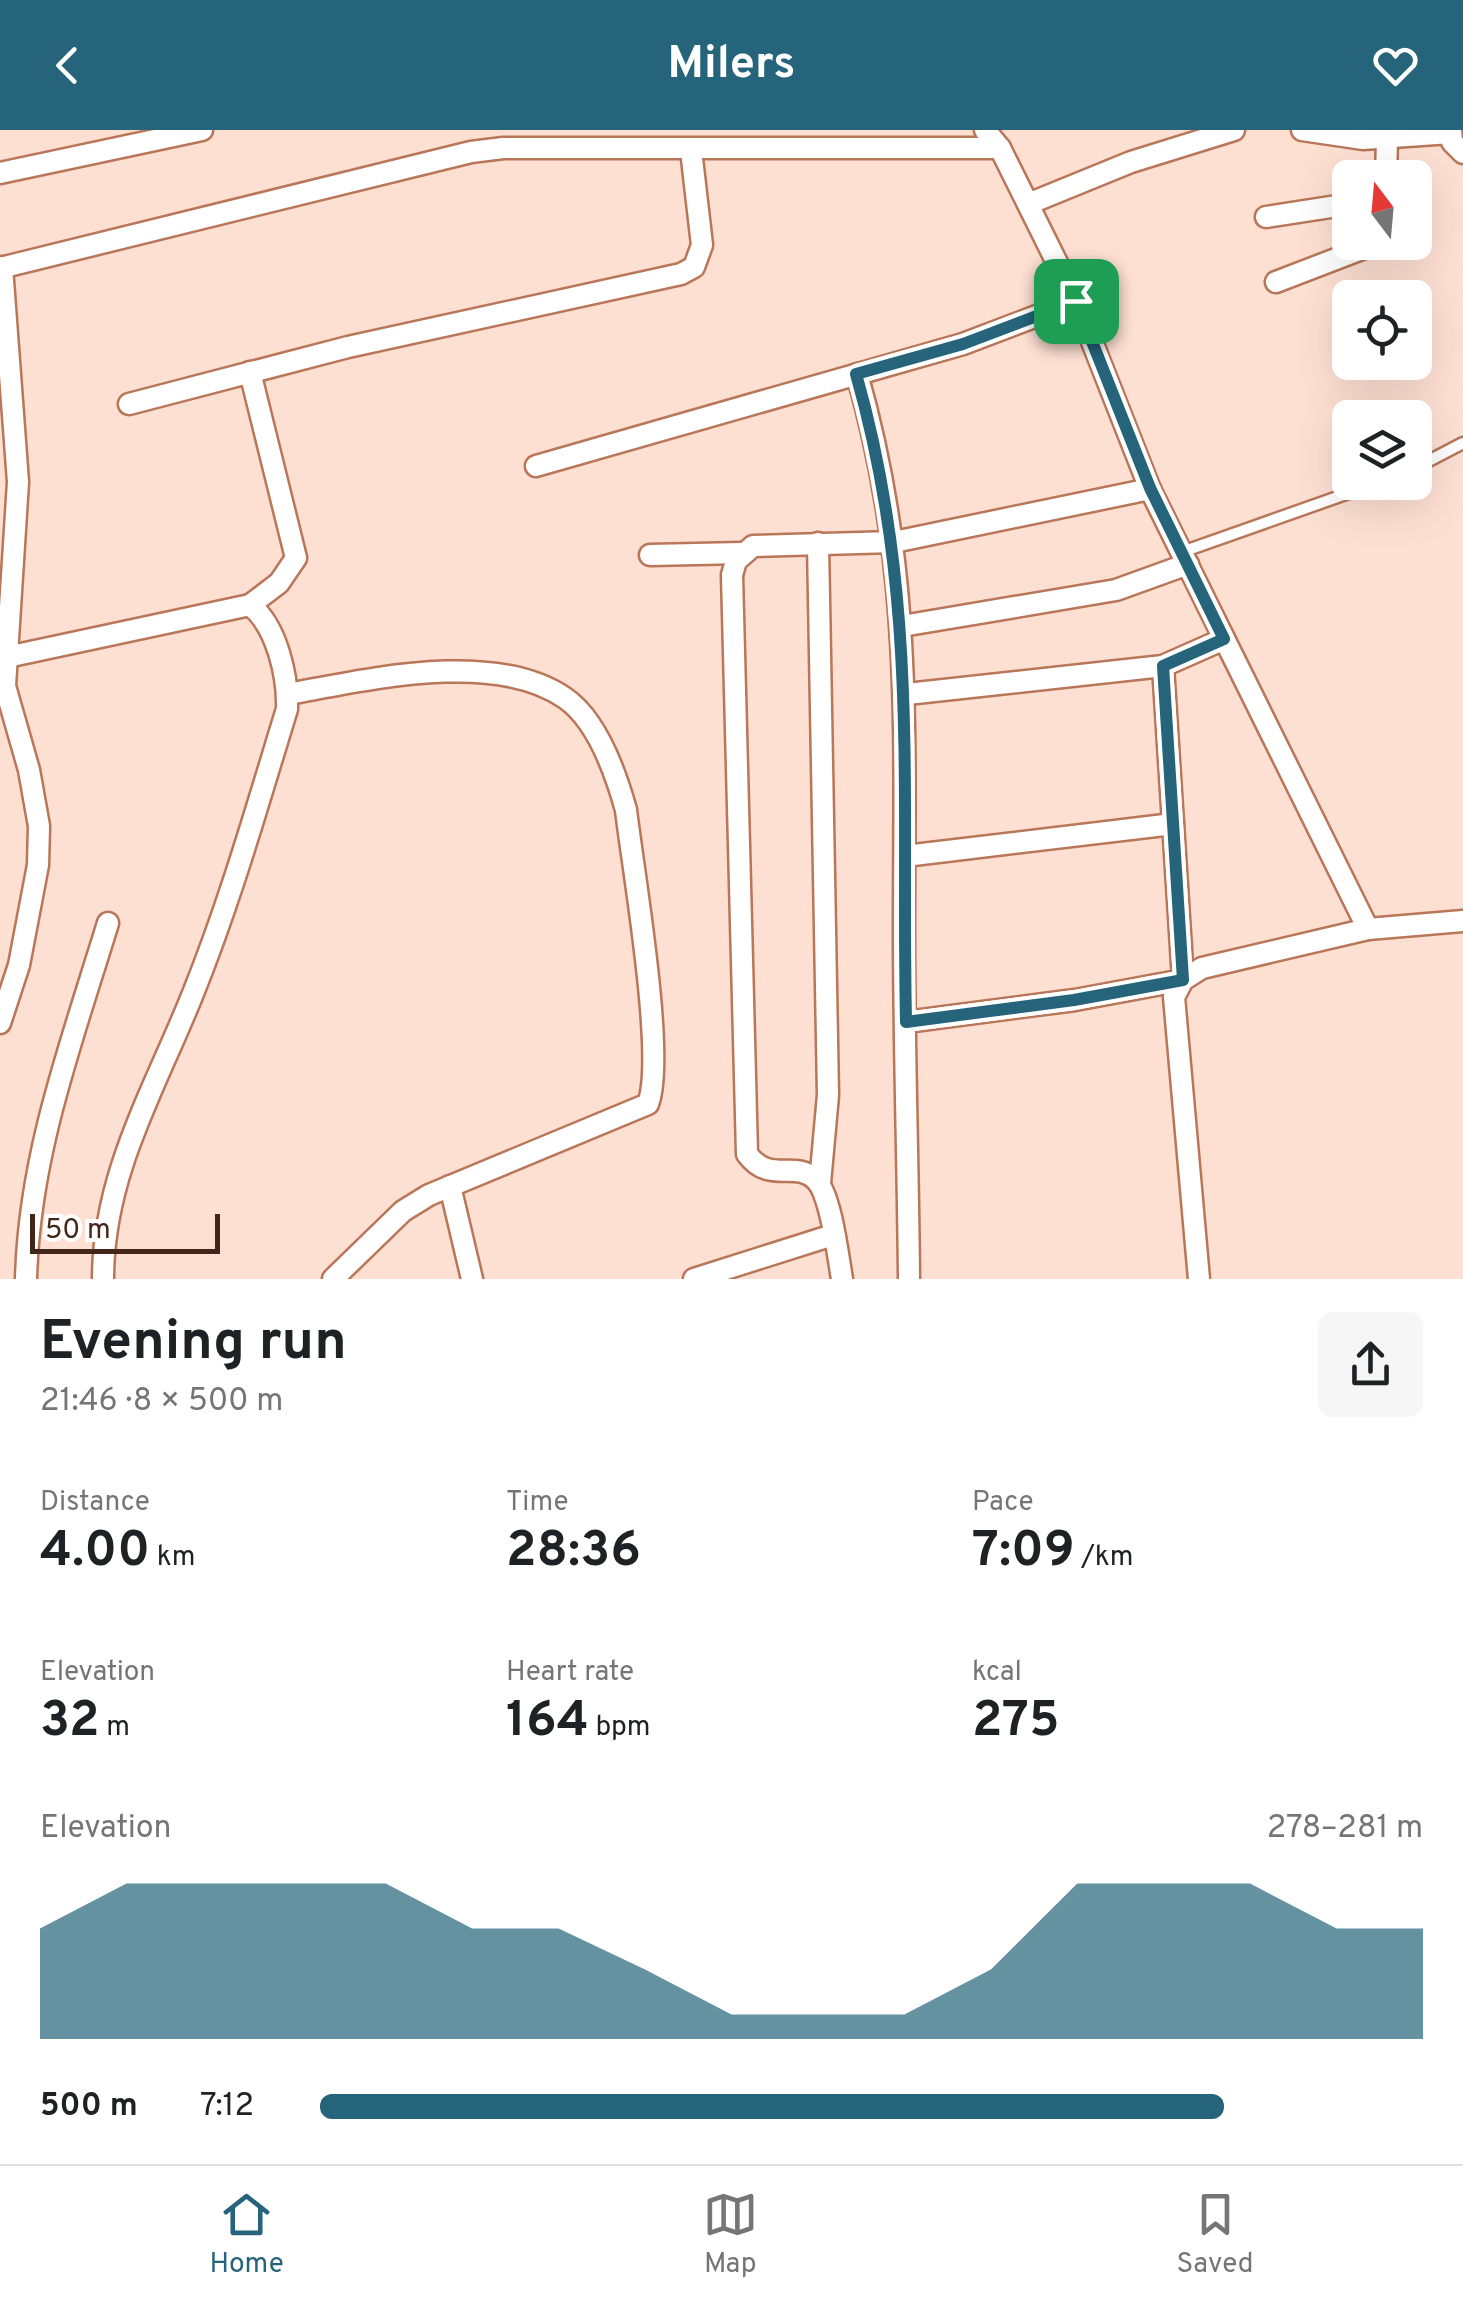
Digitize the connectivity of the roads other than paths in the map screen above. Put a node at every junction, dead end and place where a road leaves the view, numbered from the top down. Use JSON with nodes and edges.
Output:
{"nodes":[{"id":1,"x":985,"y":130,"type":"edge"},
{"id":2,"x":1234,"y":130,"type":"edge"},
{"id":3,"x":1302,"y":130,"type":"edge"},
{"id":4,"x":196,"y":131,"type":"edge"},
{"id":5,"x":1451,"y":132,"type":"edge"},
{"id":6,"x":1181,"y":139,"type":"edge"},
{"id":7,"x":1387,"y":139,"type":"junction"},
{"id":8,"x":1000,"y":148,"type":"junction"},
{"id":9,"x":691,"y":150,"type":"junction"},
{"id":10,"x":1463,"y":153,"type":"edge"},
{"id":11,"x":1386,"y":160,"type":"edge"},
{"id":12,"x":0,"y":173,"type":"edge"},
{"id":13,"x":1028,"y":204,"type":"junction"},
{"id":14,"x":1332,"y":207,"type":"edge"},
{"id":15,"x":1266,"y":217,"type":"dead end"},
{"id":16,"x":1333,"y":260,"type":"edge"},
{"id":17,"x":1,"y":268,"type":"edge"},
{"id":18,"x":1276,"y":282,"type":"dead end"},
{"id":19,"x":1076,"y":301,"type":"junction"},
{"id":20,"x":250,"y":372,"type":"junction"},
{"id":21,"x":856,"y":374,"type":"junction"},
{"id":22,"x":129,"y":404,"type":"dead end"},
{"id":23,"x":1463,"y":443,"type":"edge"},
{"id":24,"x":1432,"y":459,"type":"edge"},
{"id":25,"x":536,"y":466,"type":"dead end"},
{"id":26,"x":1150,"y":488,"type":"junction"},
{"id":27,"x":1334,"y":500,"type":"edge"},
{"id":28,"x":894,"y":542,"type":"junction"},
{"id":29,"x":818,"y":543,"type":"junction"},
{"id":30,"x":742,"y":553,"type":"junction"},
{"id":31,"x":650,"y":555,"type":"dead end"},
{"id":32,"x":1185,"y":558,"type":"junction"},
{"id":33,"x":7,"y":568,"type":"edge"},
{"id":34,"x":250,"y":605,"type":"junction"},
{"id":35,"x":902,"y":626,"type":"junction"},
{"id":36,"x":1224,"y":639,"type":"junction"},
{"id":37,"x":7,"y":657,"type":"junction"},
{"id":38,"x":1163,"y":666,"type":"junction"},
{"id":39,"x":288,"y":694,"type":"junction"},
{"id":40,"x":907,"y":694,"type":"junction"},
{"id":41,"x":1173,"y":824,"type":"junction"},
{"id":42,"x":905,"y":856,"type":"junction"},
{"id":43,"x":1463,"y":921,"type":"edge"},
{"id":44,"x":108,"y":923,"type":"dead end"},
{"id":45,"x":1368,"y":929,"type":"junction"},
{"id":46,"x":1183,"y":980,"type":"junction"},
{"id":47,"x":906,"y":1022,"type":"junction"},
{"id":48,"x":0,"y":1023,"type":"edge"},
{"id":49,"x":820,"y":1183,"type":"junction"},
{"id":50,"x":450,"y":1186,"type":"junction"},
{"id":51,"x":833,"y":1235,"type":"junction"},
{"id":52,"x":26,"y":1279,"type":"edge"},
{"id":53,"x":103,"y":1279,"type":"edge"},
{"id":54,"x":334,"y":1279,"type":"edge"},
{"id":55,"x":472,"y":1279,"type":"edge"},
{"id":56,"x":694,"y":1279,"type":"edge"},
{"id":57,"x":842,"y":1279,"type":"edge"},
{"id":58,"x":910,"y":1279,"type":"edge"},
{"id":59,"x":1199,"y":1279,"type":"edge"}],
"edges":[{"from":1,"to":8,"type":"street"},
{"from":2,"to":6,"type":"street"},
{"from":3,"to":7,"type":"street"},
{"from":4,"to":12,"type":"street"},
{"from":5,"to":7,"type":"street"},
{"from":5,"to":10,"type":"street"},
{"from":6,"to":13,"type":"street"},
{"from":7,"to":11,"type":"street"},
{"from":8,"to":9,"type":"street"},
{"from":8,"to":13,"type":"street"},
{"from":9,"to":17,"type":"street"},
{"from":9,"to":20,"type":"street"},
{"from":13,"to":19,"type":"street"},
{"from":14,"to":15,"type":"street"},
{"from":16,"to":18,"type":"street"},
{"from":17,"to":33,"type":"street"},
{"from":19,"to":21,"type":"street"},
{"from":19,"to":26,"type":"street"},
{"from":20,"to":22,"type":"street"},
{"from":20,"to":34,"type":"street"},
{"from":21,"to":25,"type":"street"},
{"from":21,"to":28,"type":"street"},
{"from":23,"to":24,"type":"lane"},
{"from":26,"to":28,"type":"street"},
{"from":26,"to":32,"type":"street"},
{"from":27,"to":32,"type":"lane"},
{"from":28,"to":29,"type":"street"},
{"from":28,"to":35,"type":"street"},
{"from":29,"to":30,"type":"street"},
{"from":29,"to":49,"type":"street"},
{"from":30,"to":31,"type":"street"},
{"from":30,"to":49,"type":"street"},
{"from":32,"to":35,"type":"street"},
{"from":32,"to":36,"type":"street"},
{"from":33,"to":37,"type":"street"},
{"from":34,"to":37,"type":"street"},
{"from":34,"to":39,"type":"street"},
{"from":35,"to":40,"type":"street"},
{"from":36,"to":38,"type":"street"},
{"from":36,"to":45,"type":"street"},
{"from":37,"to":48,"type":"street"},
{"from":38,"to":40,"type":"street"},
{"from":38,"to":41,"type":"street"},
{"from":39,"to":50,"type":"street"},
{"from":39,"to":53,"type":"street"},
{"from":40,"to":42,"type":"street"},
{"from":41,"to":42,"type":"street"},
{"from":41,"to":46,"type":"street"},
{"from":42,"to":47,"type":"street"},
{"from":43,"to":45,"type":"street"},
{"from":44,"to":52,"type":"street"},
{"from":45,"to":46,"type":"street"},
{"from":46,"to":47,"type":"street"},
{"from":46,"to":59,"type":"street"},
{"from":47,"to":58,"type":"street"},
{"from":49,"to":51,"type":"street"},
{"from":50,"to":54,"type":"street"},
{"from":50,"to":55,"type":"street"},
{"from":51,"to":56,"type":"street"},
{"from":51,"to":57,"type":"street"}]}
